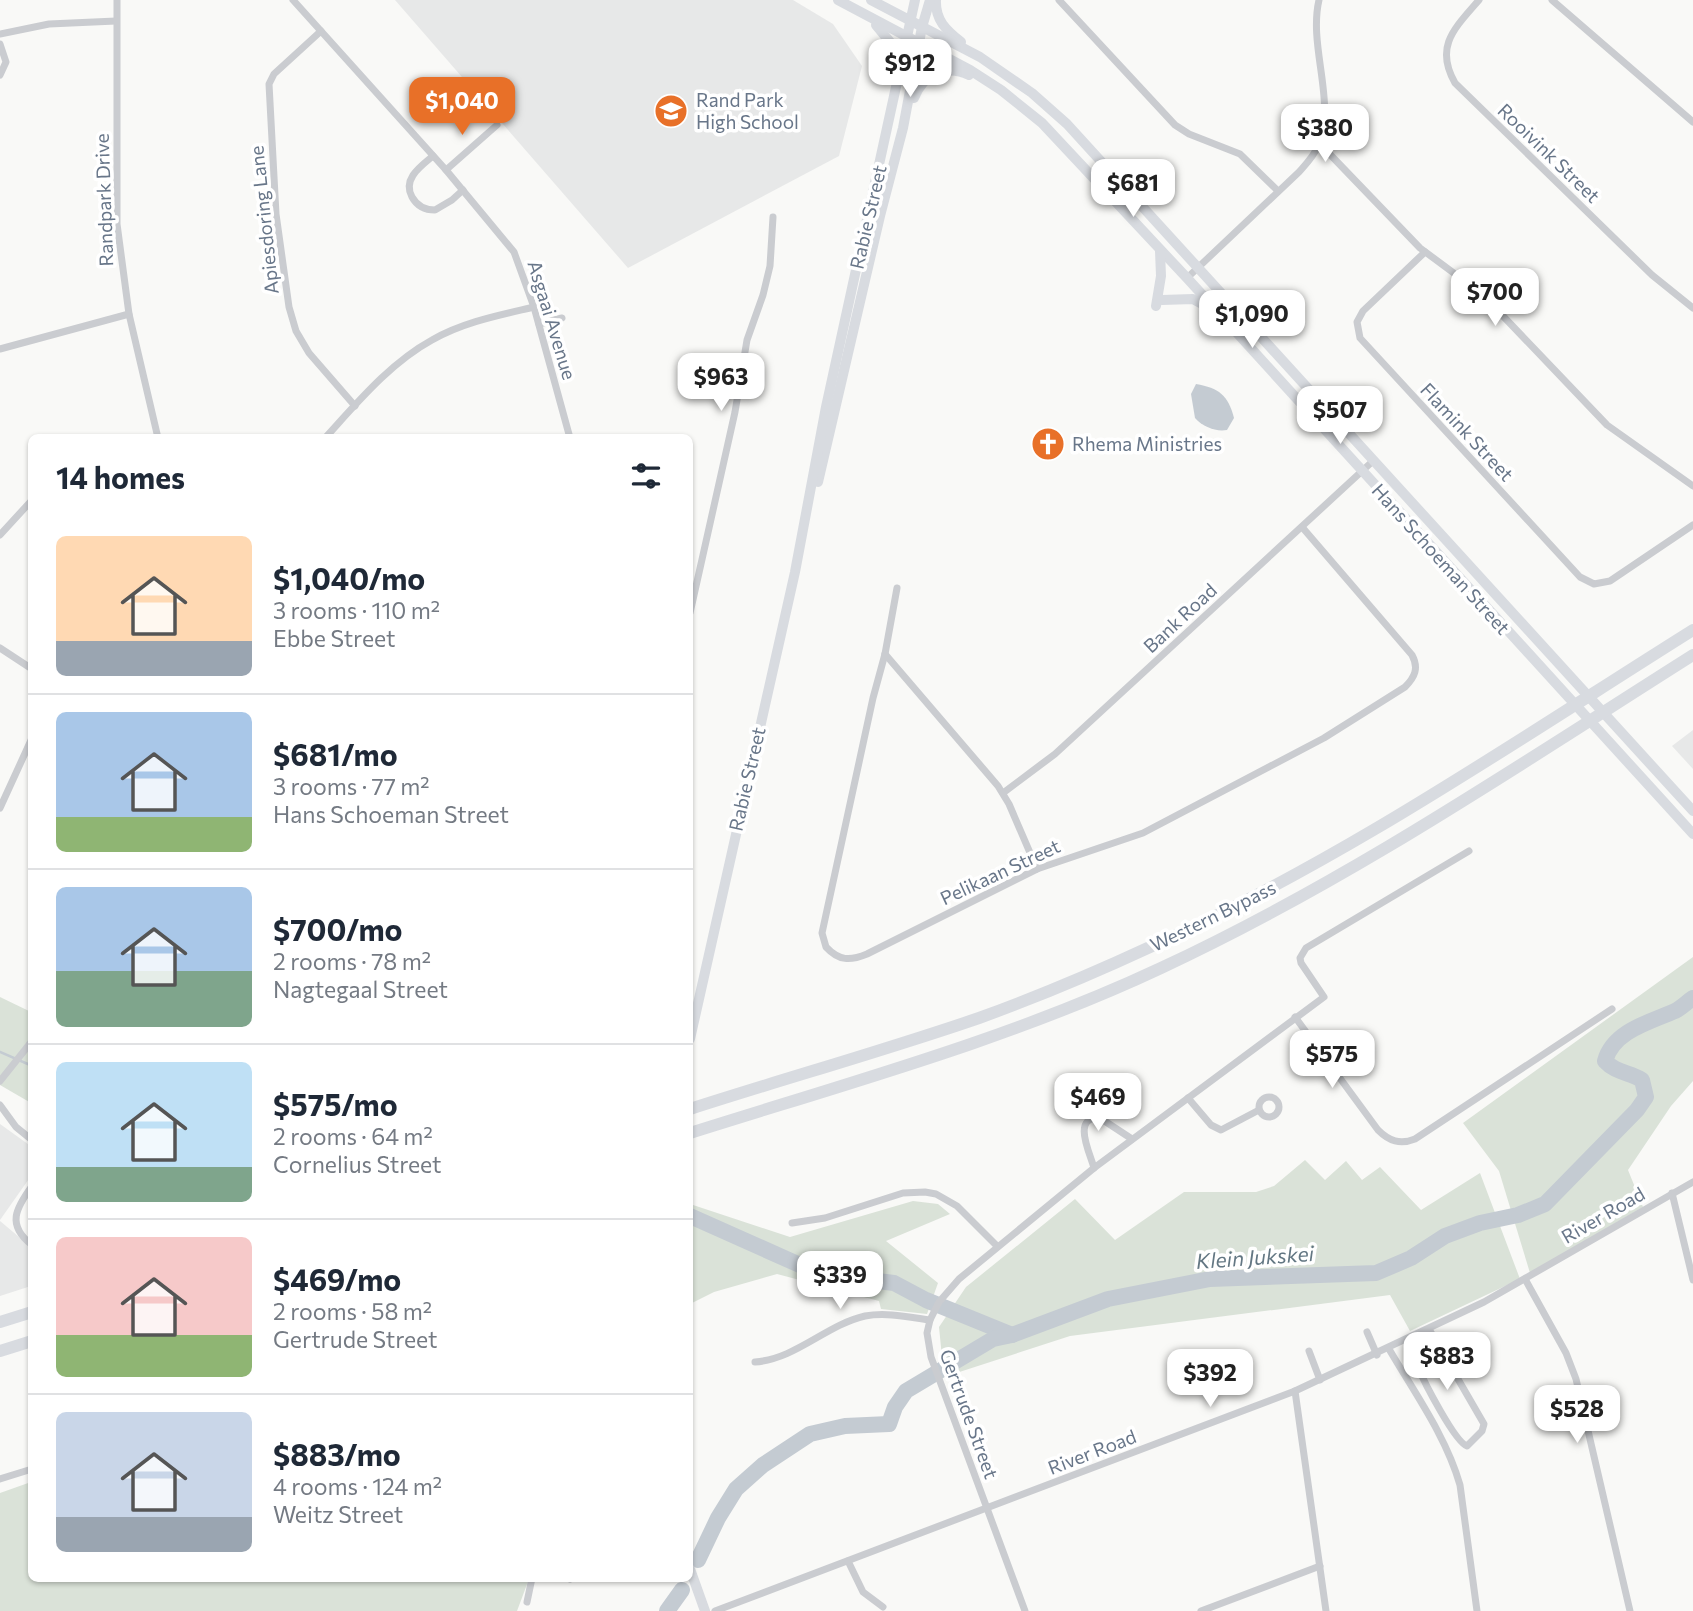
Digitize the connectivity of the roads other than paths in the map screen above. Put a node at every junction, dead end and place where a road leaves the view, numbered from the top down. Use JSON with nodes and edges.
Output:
{"nodes":[{"id":1,"x":117,"y":0,"type":"edge"},
{"id":2,"x":293,"y":0,"type":"edge"},
{"id":3,"x":838,"y":0,"type":"edge"},
{"id":4,"x":871,"y":0,"type":"edge"},
{"id":5,"x":915,"y":0,"type":"edge"},
{"id":6,"x":930,"y":0,"type":"edge"},
{"id":7,"x":936,"y":0,"type":"edge"},
{"id":8,"x":1059,"y":0,"type":"edge"},
{"id":9,"x":1319,"y":0,"type":"edge"},
{"id":10,"x":1479,"y":0,"type":"edge"},
{"id":11,"x":1552,"y":0,"type":"edge"},
{"id":12,"x":867,"y":17,"type":"junction"},
{"id":13,"x":116,"y":21,"type":"junction"},
{"id":14,"x":911,"y":22,"type":"junction"},
{"id":15,"x":922,"y":27,"type":"junction"},
{"id":16,"x":321,"y":31,"type":"junction"},
{"id":17,"x":0,"y":34,"type":"edge"},
{"id":18,"x":907,"y":38,"type":"junction"},
{"id":19,"x":0,"y":44,"type":"edge"},
{"id":20,"x":919,"y":44,"type":"junction"},
{"id":21,"x":980,"y":57,"type":"junction"},
{"id":22,"x":0,"y":75,"type":"edge"},
{"id":23,"x":899,"y":78,"type":"junction"},
{"id":24,"x":1001,"y":90,"type":"junction"},
{"id":25,"x":1693,"y":122,"type":"edge"},
{"id":26,"x":497,"y":125,"type":"dead end"},
{"id":27,"x":904,"y":128,"type":"junction"},
{"id":28,"x":1320,"y":144,"type":"junction"},
{"id":29,"x":433,"y":156,"type":"junction"},
{"id":30,"x":446,"y":170,"type":"junction"},
{"id":31,"x":463,"y":190,"type":"junction"},
{"id":32,"x":1278,"y":191,"type":"junction"},
{"id":33,"x":773,"y":217,"type":"dead end"},
{"id":34,"x":1160,"y":250,"type":"junction"},
{"id":35,"x":1425,"y":252,"type":"junction"},
{"id":36,"x":1198,"y":268,"type":"junction"},
{"id":37,"x":1186,"y":278,"type":"junction"},
{"id":38,"x":534,"y":307,"type":"junction"},
{"id":39,"x":1693,"y":308,"type":"edge"},
{"id":40,"x":1218,"y":313,"type":"junction"},
{"id":41,"x":129,"y":314,"type":"junction"},
{"id":42,"x":562,"y":318,"type":"dead end"},
{"id":43,"x":539,"y":324,"type":"junction"},
{"id":44,"x":0,"y":347,"type":"edge"},
{"id":45,"x":355,"y":405,"type":"junction"},
{"id":46,"x":157,"y":434,"type":"edge"},
{"id":47,"x":329,"y":434,"type":"edge"},
{"id":48,"x":569,"y":434,"type":"edge"},
{"id":49,"x":1374,"y":460,"type":"junction"},
{"id":50,"x":1362,"y":472,"type":"junction"},
{"id":51,"x":1693,"y":486,"type":"edge"},
{"id":52,"x":28,"y":504,"type":"edge"},
{"id":53,"x":806,"y":520,"type":"junction"},
{"id":54,"x":1693,"y":525,"type":"edge"},
{"id":55,"x":1302,"y":527,"type":"junction"},
{"id":56,"x":0,"y":535,"type":"edge"},
{"id":57,"x":693,"y":588,"type":"edge"},
{"id":58,"x":897,"y":588,"type":"dead end"},
{"id":59,"x":1693,"y":630,"type":"edge"},
{"id":60,"x":0,"y":648,"type":"edge"},
{"id":61,"x":885,"y":654,"type":"junction"},
{"id":62,"x":1693,"y":655,"type":"edge"},
{"id":63,"x":28,"y":666,"type":"edge"},
{"id":64,"x":28,"y":747,"type":"edge"},
{"id":65,"x":1003,"y":793,"type":"junction"},
{"id":66,"x":0,"y":808,"type":"edge"},
{"id":67,"x":1693,"y":811,"type":"edge"},
{"id":68,"x":1693,"y":834,"type":"edge"},
{"id":69,"x":1469,"y":851,"type":"dead end"},
{"id":70,"x":1037,"y":869,"type":"junction"},
{"id":71,"x":1612,"y":1009,"type":"dead end"},
{"id":72,"x":1296,"y":1017,"type":"junction"},
{"id":73,"x":693,"y":1025,"type":"edge"},
{"id":74,"x":28,"y":1046,"type":"edge"},
{"id":75,"x":0,"y":1081,"type":"edge"},
{"id":76,"x":1188,"y":1098,"type":"junction"},
{"id":77,"x":0,"y":1105,"type":"edge"},
{"id":78,"x":693,"y":1108,"type":"edge"},
{"id":79,"x":1259,"y":1110,"type":"dead end"},
{"id":80,"x":693,"y":1132,"type":"edge"},
{"id":81,"x":28,"y":1137,"type":"edge"},
{"id":82,"x":1132,"y":1139,"type":"junction"},
{"id":83,"x":1094,"y":1168,"type":"junction"},
{"id":84,"x":1693,"y":1182,"type":"edge"},
{"id":85,"x":28,"y":1192,"type":"edge"},
{"id":86,"x":1672,"y":1193,"type":"junction"},
{"id":87,"x":792,"y":1223,"type":"dead end"},
{"id":88,"x":28,"y":1242,"type":"edge"},
{"id":89,"x":997,"y":1246,"type":"junction"},
{"id":90,"x":1525,"y":1279,"type":"junction"},
{"id":91,"x":1693,"y":1280,"type":"edge"},
{"id":92,"x":28,"y":1313,"type":"edge"},
{"id":93,"x":932,"y":1316,"type":"junction"},
{"id":94,"x":0,"y":1322,"type":"edge"},
{"id":95,"x":1429,"y":1329,"type":"junction"},
{"id":96,"x":1367,"y":1332,"type":"dead end"},
{"id":97,"x":28,"y":1342,"type":"edge"},
{"id":98,"x":1437,"y":1343,"type":"junction"},
{"id":99,"x":1389,"y":1349,"type":"junction"},
{"id":100,"x":0,"y":1351,"type":"edge"},
{"id":101,"x":1309,"y":1351,"type":"dead end"},
{"id":102,"x":1377,"y":1355,"type":"junction"},
{"id":103,"x":755,"y":1362,"type":"dead end"},
{"id":104,"x":1320,"y":1380,"type":"junction"},
{"id":105,"x":1295,"y":1391,"type":"junction"},
{"id":106,"x":28,"y":1470,"type":"edge"},
{"id":107,"x":0,"y":1479,"type":"edge"},
{"id":108,"x":986,"y":1509,"type":"junction"},
{"id":109,"x":848,"y":1561,"type":"junction"},
{"id":110,"x":1321,"y":1566,"type":"junction"},
{"id":111,"x":693,"y":1577,"type":"edge"},
{"id":112,"x":531,"y":1582,"type":"edge"},
{"id":113,"x":527,"y":1602,"type":"dead end"},
{"id":114,"x":883,"y":1607,"type":"dead end"},
{"id":115,"x":705,"y":1611,"type":"edge"},
{"id":116,"x":715,"y":1611,"type":"edge"},
{"id":117,"x":1025,"y":1611,"type":"edge"},
{"id":118,"x":1200,"y":1611,"type":"edge"},
{"id":119,"x":1326,"y":1611,"type":"edge"},
{"id":120,"x":1477,"y":1611,"type":"edge"},
{"id":121,"x":1630,"y":1611,"type":"edge"}],
"edges":[{"from":1,"to":13,"type":"street","name":"Randpark Drive"},
{"from":2,"to":16,"type":"street","name":"Asgaai Avenue"},
{"from":3,"to":12,"type":"main road"},
{"from":4,"to":14,"type":"main road","name":"Hans Schoeman Street"},
{"from":5,"to":14,"type":"main road","name":"Rabie Street"},
{"from":6,"to":15,"type":"main road","name":"Rabie Street"},
{"from":7,"to":21,"type":"main road"},
{"from":8,"to":32,"type":"street"},
{"from":9,"to":28,"type":"street"},
{"from":10,"to":39,"type":"street","name":"Rooivink Street"},
{"from":11,"to":25,"type":"street"},
{"from":12,"to":18,"type":"main road","name":"Hans Schoeman Street"},
{"from":12,"to":23,"type":"main road"},
{"from":13,"to":17,"type":"street"},
{"from":13,"to":41,"type":"street","name":"Randpark Drive"},
{"from":14,"to":15,"type":"main road","name":"Hans Schoeman Street"},
{"from":14,"to":18,"type":"main road","name":"Rabie Street"},
{"from":15,"to":20,"type":"main road","name":"Rabie Street"},
{"from":15,"to":21,"type":"main road","name":"Hans Schoeman Street"},
{"from":16,"to":29,"type":"street","name":"Asgaai Avenue"},
{"from":16,"to":45,"type":"street","name":"Apiesdoring Lane"},
{"from":18,"to":20,"type":"main road","name":"Hans Schoeman Street"},
{"from":18,"to":23,"type":"main road","name":"Rabie Street"},
{"from":19,"to":22,"type":"street"},
{"from":20,"to":24,"type":"main road","name":"Hans Schoeman Street"},
{"from":20,"to":27,"type":"main road","name":"Rabie Street"},
{"from":21,"to":36,"type":"main road","name":"Hans Schoeman Street"},
{"from":23,"to":53,"type":"main road","name":"Rabie Street"},
{"from":24,"to":27,"type":"main road"},
{"from":24,"to":34,"type":"main road","name":"Hans Schoeman Street"},
{"from":26,"to":30,"type":"street"},
{"from":27,"to":53,"type":"main road","name":"Rabie Street"},
{"from":28,"to":32,"type":"street"},
{"from":28,"to":35,"type":"street"},
{"from":29,"to":30,"type":"street","name":"Asgaai Avenue"},
{"from":29,"to":31,"type":"street"},
{"from":30,"to":31,"type":"street","name":"Asgaai Avenue"},
{"from":31,"to":38,"type":"street","name":"Asgaai Avenue"},
{"from":32,"to":36,"type":"street"},
{"from":33,"to":57,"type":"street"},
{"from":34,"to":37,"type":"main road","name":"Hans Schoeman Street"},
{"from":34,"to":40,"type":"main road"},
{"from":35,"to":51,"type":"street"},
{"from":35,"to":54,"type":"street","name":"Flamink Street"},
{"from":36,"to":37,"type":"street"},
{"from":36,"to":49,"type":"main road","name":"Hans Schoeman Street"},
{"from":37,"to":40,"type":"main road","name":"Hans Schoeman Street"},
{"from":38,"to":43,"type":"street","name":"Asgaai Avenue"},
{"from":38,"to":45,"type":"street"},
{"from":40,"to":50,"type":"main road","name":"Hans Schoeman Street"},
{"from":41,"to":44,"type":"street"},
{"from":41,"to":46,"type":"street","name":"Randpark Drive"},
{"from":42,"to":43,"type":"street"},
{"from":43,"to":48,"type":"street","name":"Asgaai Avenue"},
{"from":45,"to":47,"type":"street"},
{"from":49,"to":50,"type":"street","name":"Bank Road"},
{"from":49,"to":67,"type":"main road","name":"Hans Schoeman Street"},
{"from":50,"to":55,"type":"street","name":"Bank Road"},
{"from":50,"to":68,"type":"main road","name":"Hans Schoeman Street"},
{"from":52,"to":56,"type":"street"},
{"from":53,"to":73,"type":"main road","name":"Rabie Street"},
{"from":55,"to":65,"type":"street","name":"Bank Road"},
{"from":55,"to":70,"type":"street","name":"Pelikaan Street"},
{"from":58,"to":61,"type":"street","name":"Pelikaan Street"},
{"from":59,"to":78,"type":"highway","name":"Western Bypass"},
{"from":60,"to":63,"type":"street"},
{"from":61,"to":65,"type":"street"},
{"from":61,"to":70,"type":"street","name":"Pelikaan Street"},
{"from":62,"to":80,"type":"highway","name":"Western Bypass"},
{"from":64,"to":66,"type":"street"},
{"from":65,"to":70,"type":"street"},
{"from":69,"to":72,"type":"street","name":"Gertrude Street"},
{"from":71,"to":72,"type":"street"},
{"from":72,"to":76,"type":"street","name":"Gertrude Street"},
{"from":74,"to":75,"type":"street"},
{"from":76,"to":79,"type":"street"},
{"from":76,"to":82,"type":"street","name":"Gertrude Street"},
{"from":77,"to":81,"type":"street"},
{"from":82,"to":83,"type":"street","name":"Gertrude Street"},
{"from":82,"to":83,"type":"street"},
{"from":83,"to":89,"type":"street","name":"Gertrude Street"},
{"from":84,"to":86,"type":"street","name":"River Road"},
{"from":85,"to":88,"type":"street"},
{"from":86,"to":90,"type":"street","name":"River Road"},
{"from":86,"to":91,"type":"street"},
{"from":87,"to":89,"type":"street"},
{"from":89,"to":93,"type":"street","name":"Gertrude Street"},
{"from":90,"to":95,"type":"street","name":"River Road"},
{"from":90,"to":121,"type":"street"},
{"from":92,"to":94,"type":"highway"},
{"from":93,"to":103,"type":"street"},
{"from":93,"to":108,"type":"street","name":"Gertrude Street"},
{"from":95,"to":98,"type":"street"},
{"from":95,"to":99,"type":"street","name":"River Road"},
{"from":96,"to":102,"type":"street"},
{"from":97,"to":100,"type":"highway"},
{"from":98,"to":98,"type":"street"},
{"from":99,"to":102,"type":"street","name":"River Road"},
{"from":99,"to":120,"type":"street"},
{"from":101,"to":104,"type":"street"},
{"from":102,"to":104,"type":"street","name":"River Road"},
{"from":104,"to":105,"type":"street","name":"River Road"},
{"from":105,"to":108,"type":"street","name":"River Road"},
{"from":105,"to":110,"type":"street"},
{"from":106,"to":107,"type":"street"},
{"from":108,"to":109,"type":"street","name":"River Road"},
{"from":108,"to":117,"type":"street","name":"Gertrude Street"},
{"from":109,"to":114,"type":"street"},
{"from":109,"to":116,"type":"street","name":"River Road"},
{"from":110,"to":118,"type":"street"},
{"from":110,"to":119,"type":"street"},
{"from":111,"to":115,"type":"main road"},
{"from":112,"to":113,"type":"street"}]}
